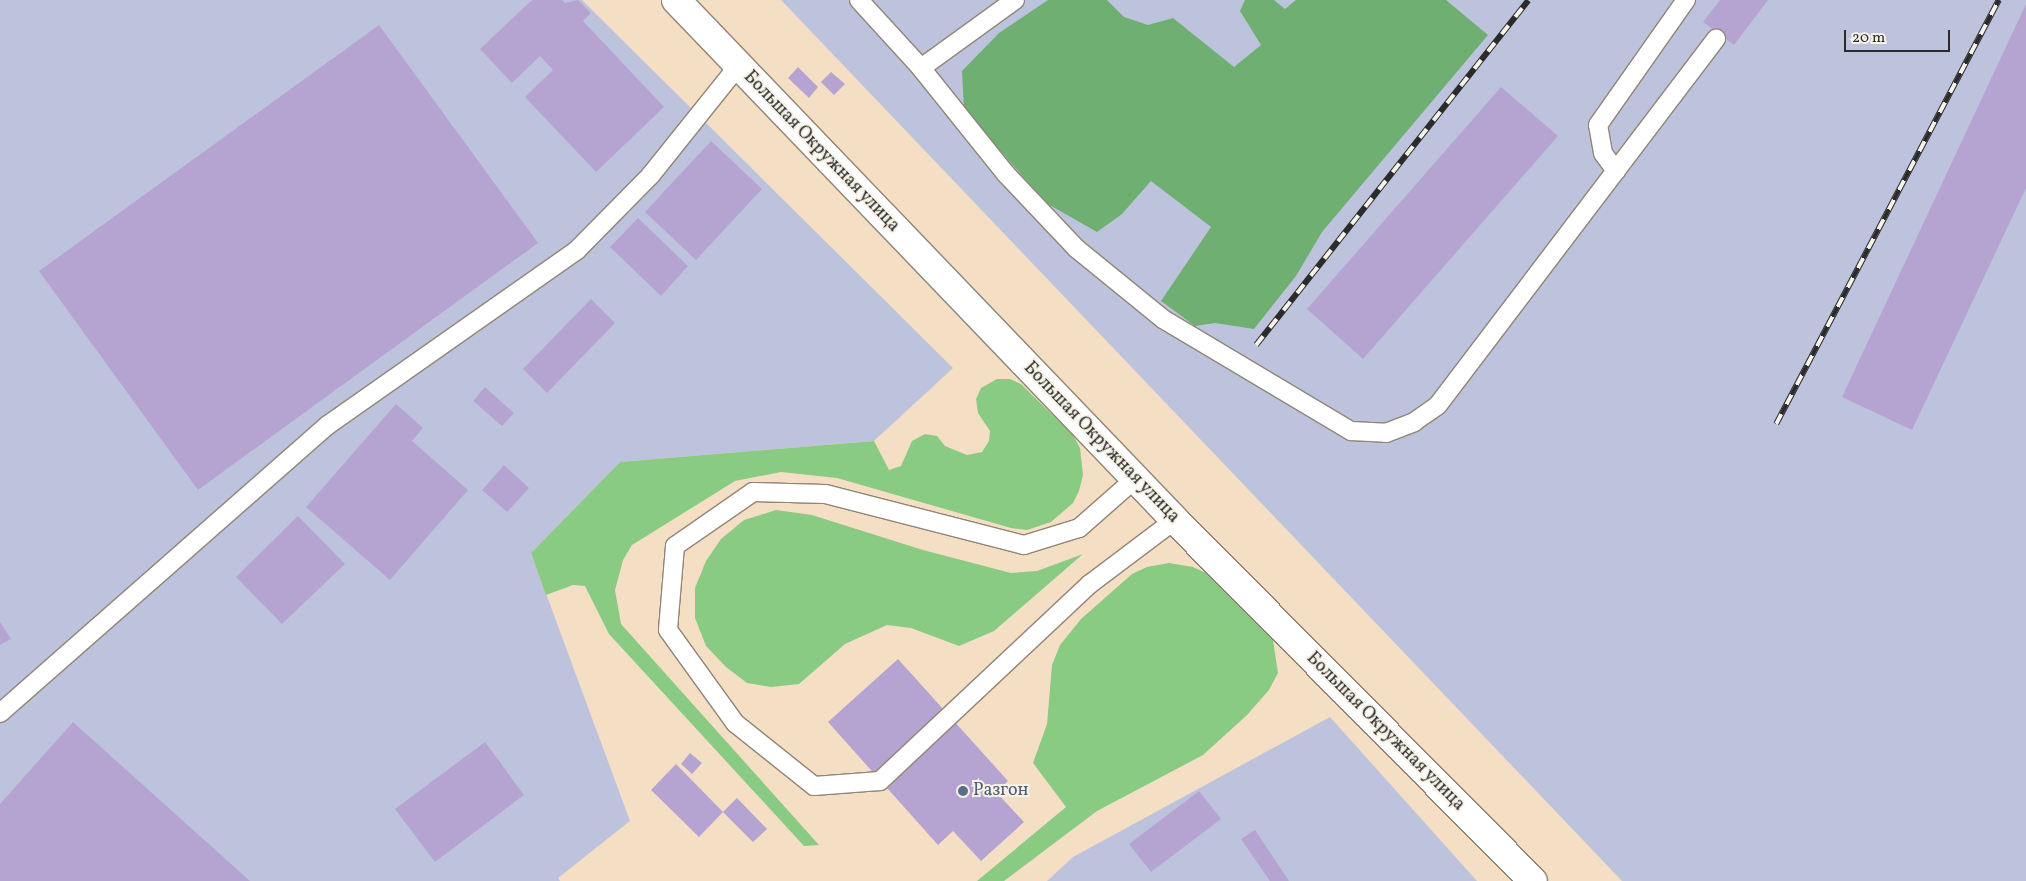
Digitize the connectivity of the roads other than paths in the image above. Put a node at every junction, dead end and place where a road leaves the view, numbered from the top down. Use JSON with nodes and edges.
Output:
{"nodes":[{"id":1,"x":676,"y":0,"type":"edge"},
{"id":2,"x":859,"y":0,"type":"edge"},
{"id":3,"x":1015,"y":0,"type":"edge"},
{"id":4,"x":1686,"y":0,"type":"edge"},
{"id":5,"x":1716,"y":39,"type":"dead end"},
{"id":6,"x":738,"y":66,"type":"junction"},
{"id":7,"x":921,"y":68,"type":"junction"},
{"id":8,"x":1616,"y":172,"type":"junction"},
{"id":9,"x":1136,"y":478,"type":"junction"},
{"id":10,"x":1175,"y":520,"type":"junction"},
{"id":11,"x":0,"y":713,"type":"edge"},
{"id":12,"x":1533,"y":881,"type":"edge"}],
"edges":[{"from":1,"to":6,"type":"street","name":"Большая Окружная улица"},
{"from":2,"to":7,"type":"lane"},
{"from":3,"to":7,"type":"lane"},
{"from":4,"to":8,"type":"lane"},
{"from":5,"to":8,"type":"lane"},
{"from":6,"to":9,"type":"street","name":"Большая Окружная улица"},
{"from":6,"to":11,"type":"lane"},
{"from":7,"to":8,"type":"lane"},
{"from":9,"to":10,"type":"street","name":"Большая Окружная улица"},
{"from":9,"to":10,"type":"lane"},
{"from":10,"to":12,"type":"street","name":"Большая Окружная улица"}]}
